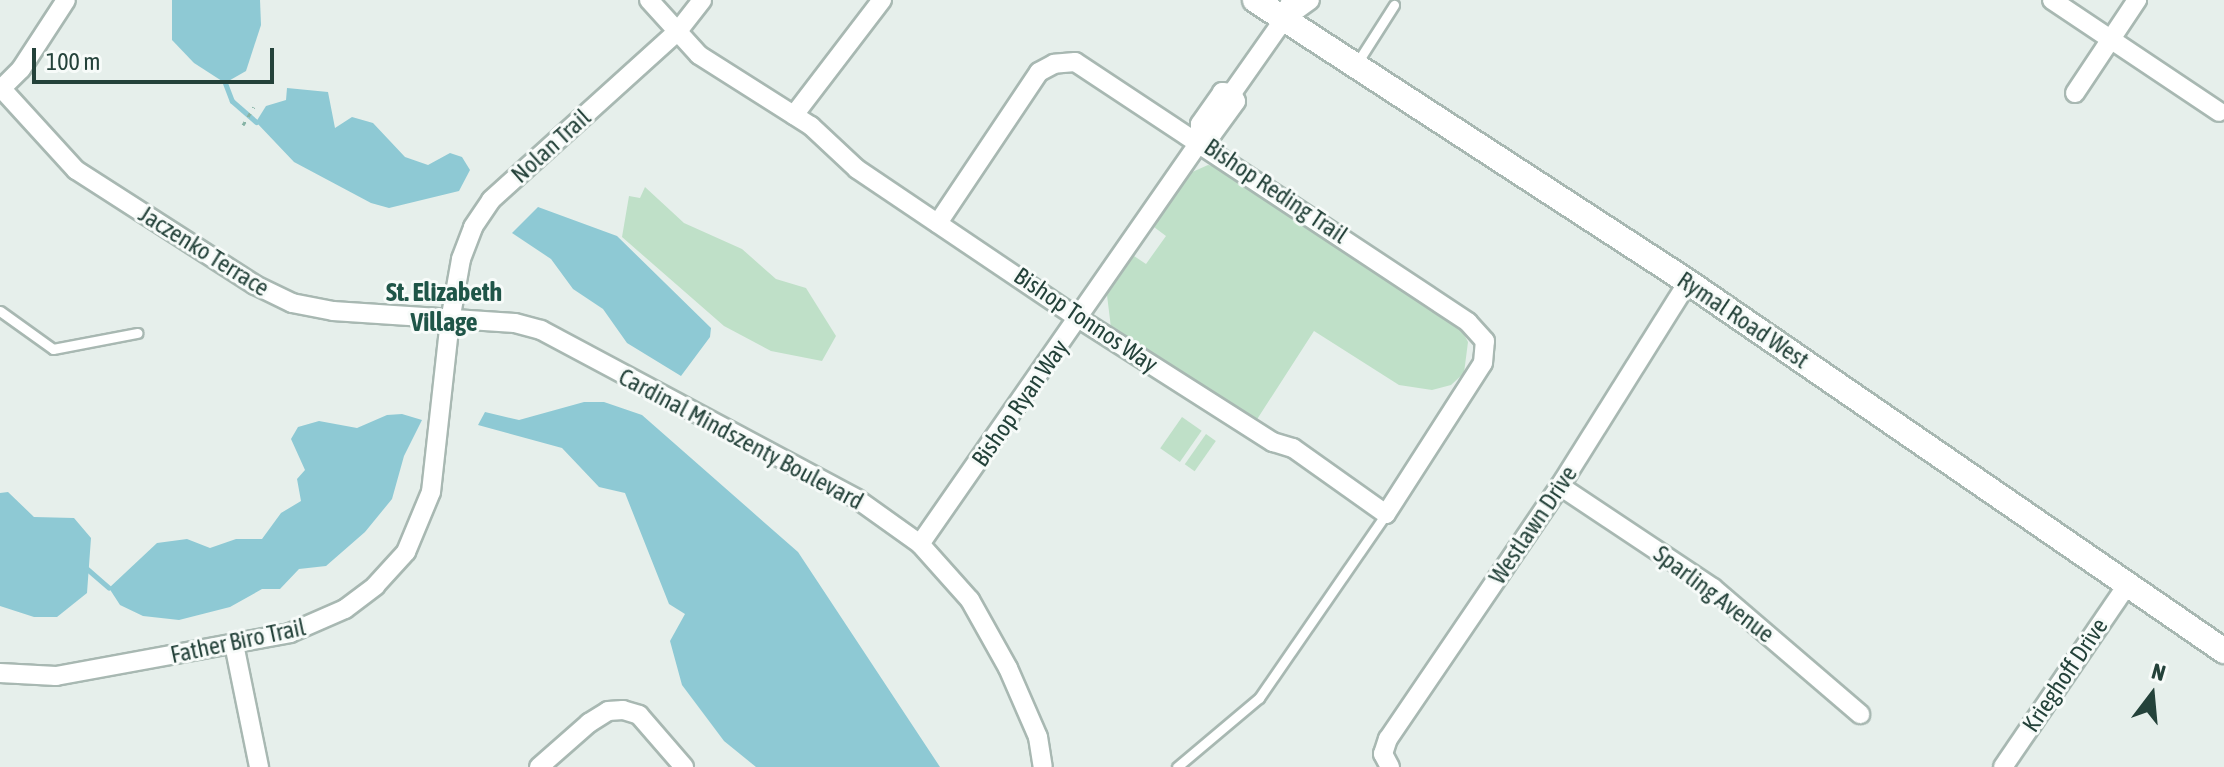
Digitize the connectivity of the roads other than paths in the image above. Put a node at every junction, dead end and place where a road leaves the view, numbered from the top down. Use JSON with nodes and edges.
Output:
{"nodes":[{"id":1,"x":66,"y":0,"type":"edge"},
{"id":2,"x":649,"y":0,"type":"edge"},
{"id":3,"x":702,"y":0,"type":"edge"},
{"id":4,"x":882,"y":0,"type":"edge"},
{"id":5,"x":1255,"y":0,"type":"edge"},
{"id":6,"x":1310,"y":0,"type":"edge"},
{"id":7,"x":2052,"y":0,"type":"edge"},
{"id":8,"x":2137,"y":0,"type":"edge"},
{"id":9,"x":1394,"y":5,"type":"dead end"},
{"id":10,"x":1288,"y":10,"type":"edge"},
{"id":11,"x":678,"y":31,"type":"junction"},
{"id":12,"x":2111,"y":39,"type":"junction"},
{"id":13,"x":1356,"y":66,"type":"junction"},
{"id":14,"x":1,"y":90,"type":"edge"},
{"id":15,"x":2075,"y":93,"type":"dead end"},
{"id":16,"x":2219,"y":112,"type":"dead end"},
{"id":17,"x":794,"y":115,"type":"junction"},
{"id":18,"x":1200,"y":141,"type":"junction"},
{"id":19,"x":938,"y":223,"type":"junction"},
{"id":20,"x":1688,"y":282,"type":"junction"},
{"id":21,"x":0,"y":311,"type":"edge"},
{"id":22,"x":1078,"y":318,"type":"junction"},
{"id":23,"x":450,"y":321,"type":"junction"},
{"id":24,"x":541,"y":330,"type":"joint"},
{"id":25,"x":137,"y":333,"type":"dead end"},
{"id":26,"x":1560,"y":486,"type":"junction"},
{"id":27,"x":1386,"y":514,"type":"junction"},
{"id":28,"x":920,"y":544,"type":"junction"},
{"id":29,"x":2128,"y":584,"type":"junction"},
{"id":30,"x":234,"y":644,"type":"junction"},
{"id":31,"x":2224,"y":651,"type":"edge"},
{"id":32,"x":0,"y":673,"type":"edge"},
{"id":33,"x":1860,"y":714,"type":"dead end"},
{"id":34,"x":259,"y":767,"type":"edge"},
{"id":35,"x":539,"y":767,"type":"edge"},
{"id":36,"x":684,"y":767,"type":"edge"},
{"id":37,"x":1043,"y":767,"type":"edge"},
{"id":38,"x":1177,"y":767,"type":"edge"},
{"id":39,"x":1390,"y":767,"type":"edge"},
{"id":40,"x":2003,"y":767,"type":"edge"}],
"edges":[{"from":1,"to":14,"type":"street"},
{"from":2,"to":11,"type":"street","name":"Bishop Tonnos Way"},
{"from":3,"to":11,"type":"street","name":"Nolan Trail"},
{"from":4,"to":17,"type":"street"},
{"from":5,"to":10,"type":"main road","name":"Rymal Road West"},
{"from":6,"to":10,"type":"street","name":"Bishop Ryan Way"},
{"from":7,"to":12,"type":"street"},
{"from":8,"to":12,"type":"street"},
{"from":9,"to":13,"type":"lane"},
{"from":10,"to":13,"type":"main road","name":"Rymal Road West"},
{"from":10,"to":18,"type":"street","name":"Bishop Ryan Way"},
{"from":11,"to":17,"type":"street","name":"Bishop Tonnos Way"},
{"from":11,"to":23,"type":"street","name":"Nolan Trail"},
{"from":12,"to":15,"type":"street"},
{"from":12,"to":16,"type":"street"},
{"from":13,"to":20,"type":"main road","name":"Rymal Road West"},
{"from":14,"to":23,"type":"street","name":"Jaczenko Terrace"},
{"from":17,"to":19,"type":"street","name":"Bishop Tonnos Way"},
{"from":18,"to":19,"type":"street","name":"Bishop Reding Trail"},
{"from":18,"to":22,"type":"street","name":"Bishop Ryan Way"},
{"from":18,"to":27,"type":"street","name":"Bishop Reding Trail"},
{"from":19,"to":22,"type":"street","name":"Bishop Tonnos Way"},
{"from":20,"to":26,"type":"street","name":"Westlawn Drive"},
{"from":20,"to":29,"type":"main road","name":"Rymal Road West"},
{"from":21,"to":25,"type":"lane"},
{"from":22,"to":27,"type":"street","name":"Bishop Tonnos Way"},
{"from":22,"to":28,"type":"street","name":"Bishop Ryan Way"},
{"from":23,"to":24,"type":"street","name":"Jaczenko Terrace"},
{"from":23,"to":30,"type":"street","name":"Father Biro Trail"},
{"from":24,"to":28,"type":"street","name":"Cardinal Mindszenty Boulevard"},
{"from":26,"to":33,"type":"street","name":"Sparling Avenue"},
{"from":26,"to":39,"type":"street","name":"Westlawn Drive"},
{"from":27,"to":38,"type":"lane"},
{"from":28,"to":37,"type":"street","name":"Cardinal Mindszenty Boulevard"},
{"from":29,"to":31,"type":"main road","name":"Rymal Road West"},
{"from":29,"to":40,"type":"street","name":"Krieghoff Drive"},
{"from":30,"to":32,"type":"street","name":"Father Biro Trail"},
{"from":30,"to":34,"type":"street"},
{"from":35,"to":36,"type":"street"}]}
